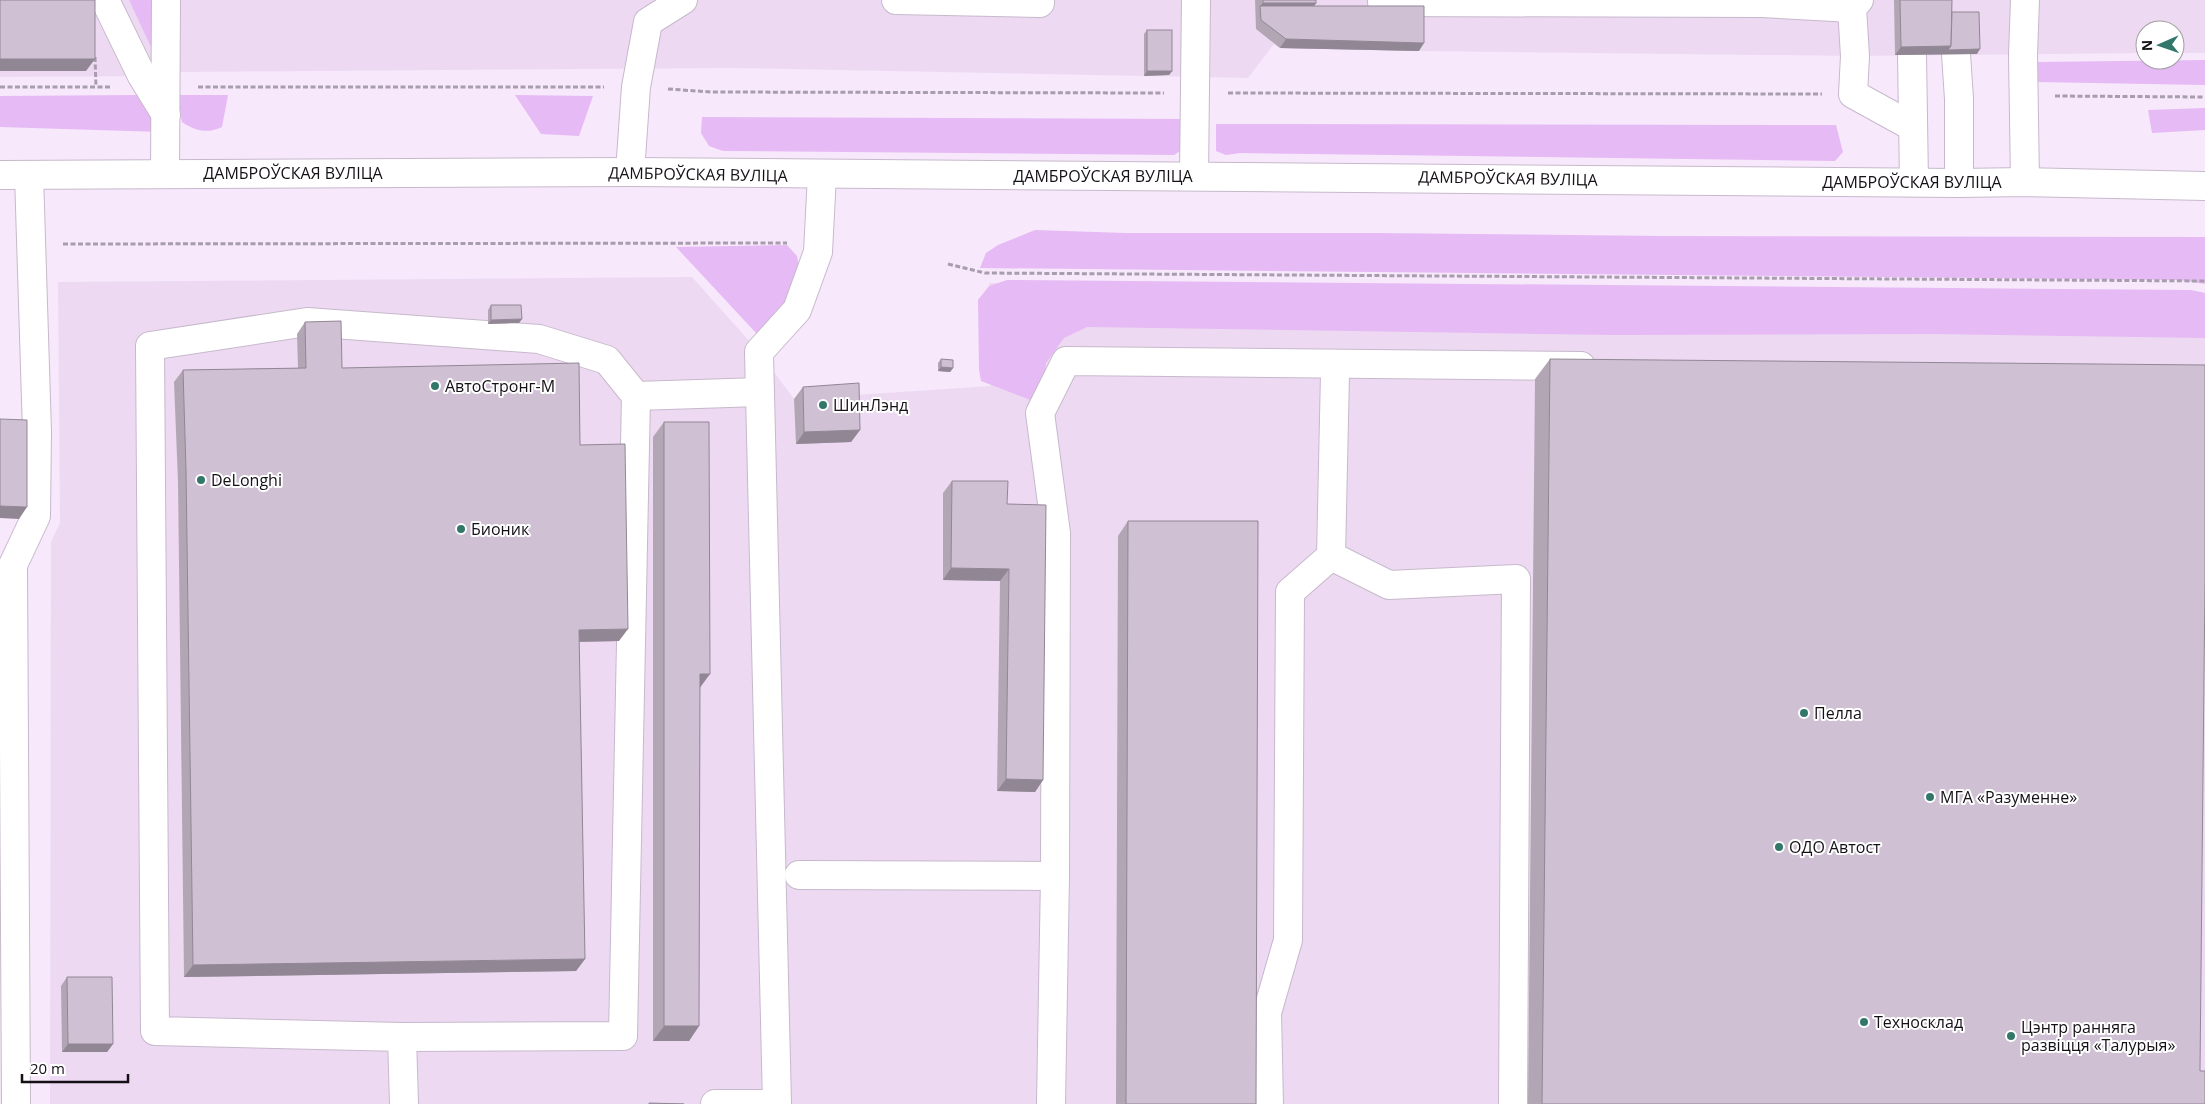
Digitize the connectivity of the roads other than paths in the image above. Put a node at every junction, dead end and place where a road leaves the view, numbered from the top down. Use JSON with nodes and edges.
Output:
{"nodes":[{"id":1,"x":105,"y":0,"type":"edge"},
{"id":2,"x":166,"y":0,"type":"edge"},
{"id":3,"x":683,"y":0,"type":"edge"},
{"id":4,"x":896,"y":0,"type":"edge"},
{"id":5,"x":1040,"y":0,"type":"edge"},
{"id":6,"x":1196,"y":0,"type":"edge"},
{"id":7,"x":1382,"y":0,"type":"edge"},
{"id":8,"x":2025,"y":0,"type":"edge"},
{"id":9,"x":1855,"y":4,"type":"edge"},
{"id":10,"x":1956,"y":54,"type":"edge"},
{"id":11,"x":1912,"y":55,"type":"edge"},
{"id":12,"x":157,"y":87,"type":"junction"},
{"id":13,"x":1913,"y":127,"type":"junction"},
{"id":14,"x":630,"y":172,"type":"junction"},
{"id":15,"x":165,"y":174,"type":"junction"},
{"id":16,"x":0,"y":175,"type":"edge"},
{"id":17,"x":29,"y":175,"type":"junction"},
{"id":18,"x":822,"y":175,"type":"junction"},
{"id":19,"x":1194,"y":176,"type":"junction"},
{"id":20,"x":1914,"y":182,"type":"junction"},
{"id":21,"x":2025,"y":182,"type":"junction"},
{"id":22,"x":1958,"y":183,"type":"junction"},
{"id":23,"x":2205,"y":186,"type":"edge"},
{"id":24,"x":1606,"y":366,"type":"edge"},
{"id":25,"x":1334,"y":373,"type":"dead end"},
{"id":26,"x":760,"y":392,"type":"junction"},
{"id":27,"x":636,"y":396,"type":"junction"},
{"id":28,"x":1331,"y":556,"type":"junction"},
{"id":29,"x":6,"y":565,"type":"edge"},
{"id":30,"x":799,"y":875,"type":"dead end"},
{"id":31,"x":1055,"y":876,"type":"junction"},
{"id":32,"x":402,"y":1037,"type":"junction"},
{"id":33,"x":16,"y":1104,"type":"edge"},
{"id":34,"x":404,"y":1104,"type":"edge"},
{"id":35,"x":715,"y":1104,"type":"edge"},
{"id":36,"x":777,"y":1104,"type":"edge"},
{"id":37,"x":1051,"y":1104,"type":"edge"},
{"id":38,"x":1270,"y":1104,"type":"edge"},
{"id":39,"x":1513,"y":1104,"type":"edge"}],
"edges":[{"from":1,"to":12,"type":"street"},
{"from":2,"to":12,"type":"street"},
{"from":3,"to":14,"type":"street"},
{"from":4,"to":5,"type":"street"},
{"from":6,"to":19,"type":"street"},
{"from":7,"to":9,"type":"street"},
{"from":8,"to":21,"type":"street"},
{"from":9,"to":13,"type":"street"},
{"from":10,"to":22,"type":"street"},
{"from":11,"to":13,"type":"street"},
{"from":12,"to":15,"type":"street"},
{"from":13,"to":20,"type":"street"},
{"from":14,"to":15,"type":"street","name":"ДАМБРОЎСКАЯ ВУЛІЦА"},
{"from":14,"to":18,"type":"street","name":"ДАМБРОЎСКАЯ ВУЛІЦА"},
{"from":15,"to":17,"type":"street","name":"ДАМБРОЎСКАЯ ВУЛІЦА"},
{"from":16,"to":17,"type":"street","name":"ДАМБРОЎСКАЯ ВУЛІЦА"},
{"from":17,"to":29,"type":"street"},
{"from":18,"to":19,"type":"street","name":"ДАМБРОЎСКАЯ ВУЛІЦА"},
{"from":18,"to":26,"type":"street"},
{"from":19,"to":20,"type":"street","name":"ДАМБРОЎСКАЯ ВУЛІЦА"},
{"from":20,"to":22,"type":"street","name":"ДАМБРОЎСКАЯ ВУЛІЦА"},
{"from":21,"to":22,"type":"street","name":"ДАМБРОЎСКАЯ ВУЛІЦА"},
{"from":21,"to":23,"type":"street","name":"ДАМБРОЎСКАЯ ВУЛІЦА"},
{"from":24,"to":31,"type":"street"},
{"from":25,"to":28,"type":"street"},
{"from":26,"to":27,"type":"street"},
{"from":26,"to":36,"type":"street"},
{"from":27,"to":32,"type":"street"},
{"from":27,"to":32,"type":"street"},
{"from":28,"to":38,"type":"street"},
{"from":28,"to":39,"type":"street"},
{"from":29,"to":33,"type":"street"},
{"from":30,"to":31,"type":"street"},
{"from":31,"to":37,"type":"street"},
{"from":32,"to":34,"type":"street"},
{"from":35,"to":36,"type":"street"}]}
